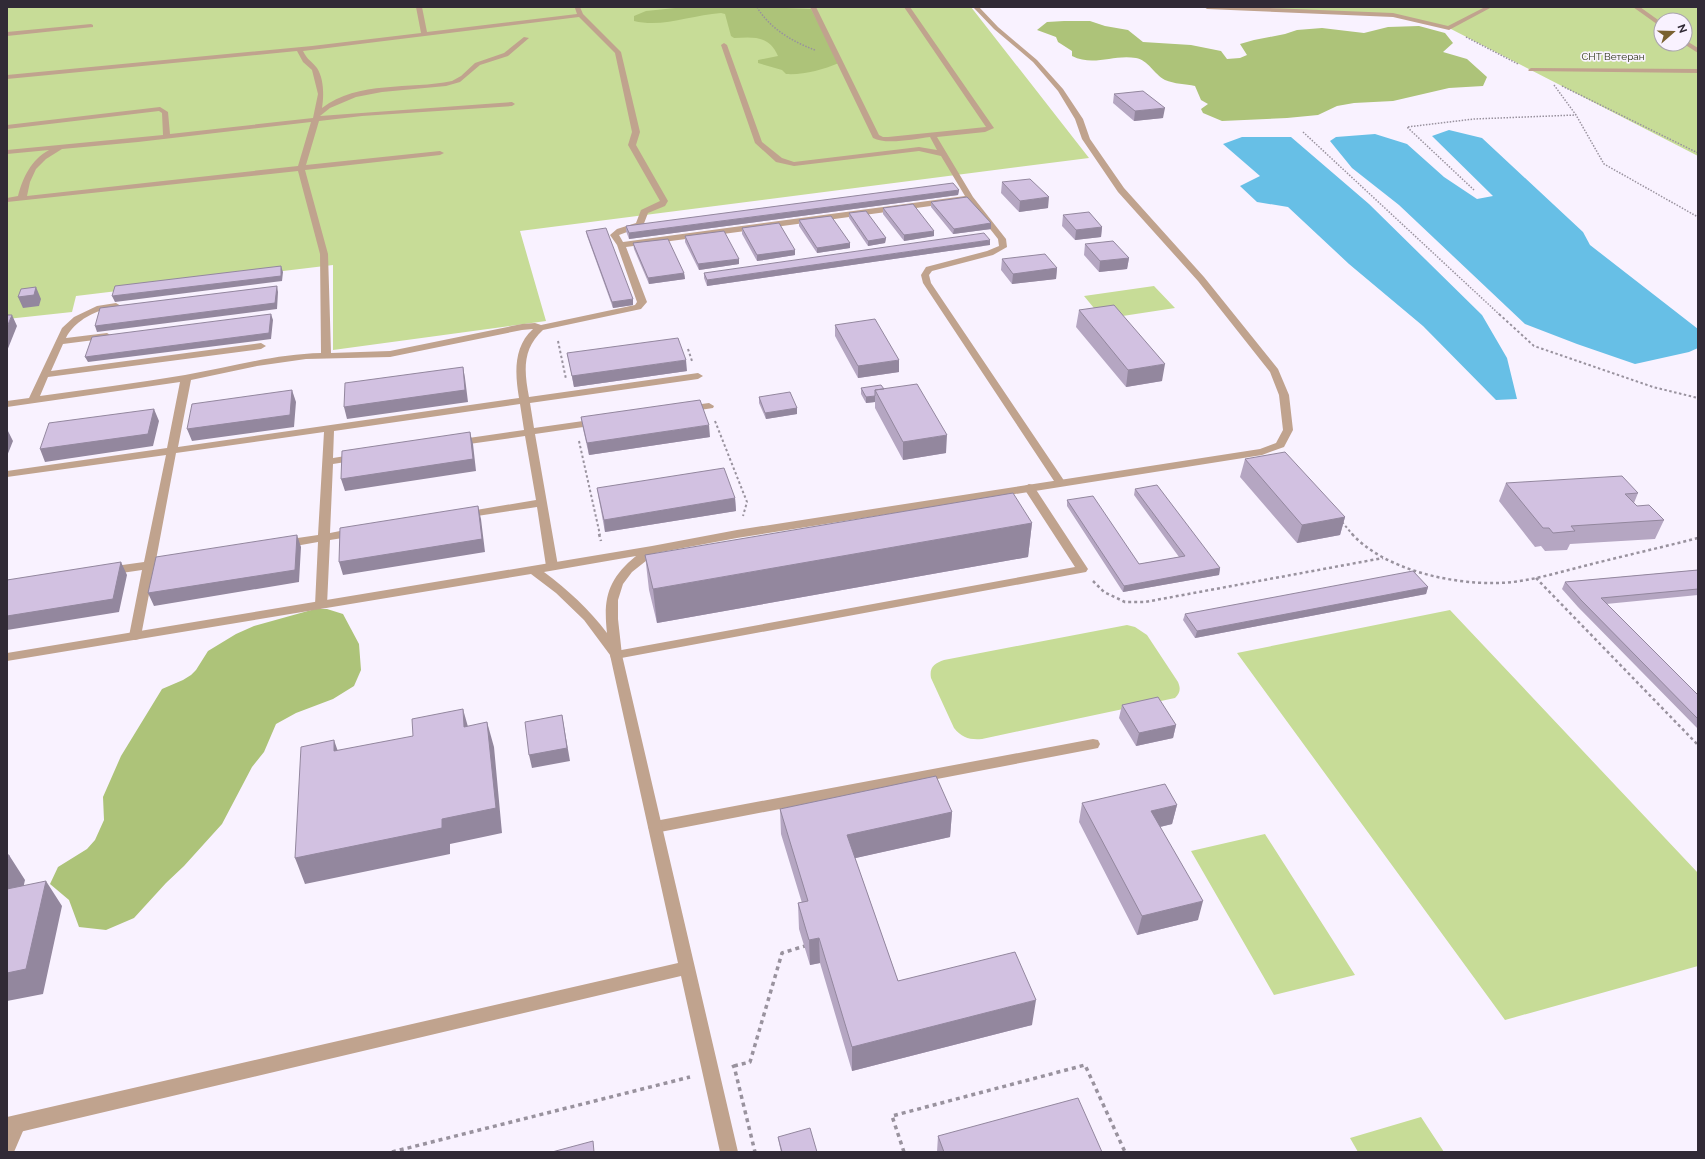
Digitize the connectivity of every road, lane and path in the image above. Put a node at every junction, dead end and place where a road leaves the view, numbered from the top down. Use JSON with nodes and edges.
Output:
{"nodes":[{"id":1,"x":419,"y":7,"type":"edge"},
{"id":2,"x":577,"y":7,"type":"edge"},
{"id":3,"x":757,"y":7,"type":"edge"},
{"id":4,"x":813,"y":7,"type":"edge"},
{"id":5,"x":907,"y":7,"type":"edge"},
{"id":6,"x":976,"y":7,"type":"edge"},
{"id":7,"x":1207,"y":7,"type":"edge"},
{"id":8,"x":1490,"y":7,"type":"edge"},
{"id":9,"x":1636,"y":7,"type":"edge"},
{"id":10,"x":1302,"y":9,"type":"edge"},
{"id":11,"x":1398,"y":11,"type":"dead end"},
{"id":12,"x":580,"y":15,"type":"junction"},
{"id":13,"x":1393,"y":15,"type":"junction"},
{"id":14,"x":1653,"y":19,"type":"edge"},
{"id":15,"x":91,"y":26,"type":"dead end"},
{"id":16,"x":1449,"y":28,"type":"junction"},
{"id":17,"x":7,"y":34,"type":"edge"},
{"id":18,"x":424,"y":34,"type":"junction"},
{"id":19,"x":526,"y":38,"type":"dead end"},
{"id":20,"x":724,"y":45,"type":"dead end"},
{"id":21,"x":300,"y":50,"type":"junction"},
{"id":22,"x":840,"y":60,"type":"junction"},
{"id":23,"x":1531,"y":70,"type":"junction"},
{"id":24,"x":1698,"y":71,"type":"edge"},
{"id":25,"x":7,"y":77,"type":"edge"},
{"id":26,"x":1551,"y":80,"type":"junction"},
{"id":27,"x":512,"y":104,"type":"dead end"},
{"id":28,"x":1576,"y":115,"type":"junction"},
{"id":29,"x":317,"y":117,"type":"junction"},
{"id":30,"x":7,"y":126,"type":"edge"},
{"id":31,"x":1303,"y":132,"type":"dead end"},
{"id":32,"x":932,"y":135,"type":"junction"},
{"id":33,"x":167,"y":136,"type":"junction"},
{"id":34,"x":63,"y":147,"type":"junction"},
{"id":35,"x":7,"y":152,"type":"edge"},
{"id":36,"x":440,"y":153,"type":"dead end"},
{"id":37,"x":1698,"y":153,"type":"edge"},
{"id":38,"x":943,"y":154,"type":"junction"},
{"id":39,"x":301,"y":168,"type":"junction"},
{"id":40,"x":1474,"y":190,"type":"dead end"},
{"id":41,"x":22,"y":198,"type":"junction"},
{"id":42,"x":970,"y":198,"type":"junction"},
{"id":43,"x":7,"y":200,"type":"edge"},
{"id":44,"x":1698,"y":217,"type":"edge"},
{"id":45,"x":621,"y":245,"type":"junction"},
{"id":46,"x":123,"y":305,"type":"edge"},
{"id":47,"x":540,"y":328,"type":"junction"},
{"id":48,"x":113,"y":335,"type":"edge"},
{"id":49,"x":60,"y":342,"type":"junction"},
{"id":50,"x":261,"y":346,"type":"dead end"},
{"id":51,"x":688,"y":349,"type":"dead end"},
{"id":52,"x":326,"y":356,"type":"junction"},
{"id":53,"x":44,"y":375,"type":"junction"},
{"id":54,"x":698,"y":376,"type":"joint"},
{"id":55,"x":186,"y":378,"type":"junction"},
{"id":56,"x":1698,"y":398,"type":"edge"},
{"id":57,"x":33,"y":400,"type":"junction"},
{"id":58,"x":525,"y":400,"type":"junction"},
{"id":59,"x":7,"y":404,"type":"edge"},
{"id":60,"x":709,"y":406,"type":"joint"},
{"id":61,"x":678,"y":410,"type":"edge"},
{"id":62,"x":607,"y":421,"type":"edge"},
{"id":63,"x":329,"y":428,"type":"junction"},
{"id":64,"x":530,"y":432,"type":"junction"},
{"id":65,"x":444,"y":444,"type":"edge"},
{"id":66,"x":172,"y":450,"type":"junction"},
{"id":67,"x":367,"y":456,"type":"edge"},
{"id":68,"x":328,"y":462,"type":"junction"},
{"id":69,"x":7,"y":474,"type":"edge"},
{"id":70,"x":1060,"y":482,"type":"junction"},
{"id":71,"x":1029,"y":487,"type":"junction"},
{"id":72,"x":542,"y":503,"type":"junction"},
{"id":73,"x":456,"y":516,"type":"edge"},
{"id":74,"x":1339,"y":518,"type":"edge"},
{"id":75,"x":363,"y":531,"type":"edge"},
{"id":76,"x":737,"y":534,"type":"junction"},
{"id":77,"x":324,"y":537,"type":"junction"},
{"id":78,"x":1698,"y":538,"type":"edge"},
{"id":79,"x":271,"y":546,"type":"edge"},
{"id":80,"x":652,"y":550,"type":"junction"},
{"id":81,"x":1384,"y":558,"type":"junction"},
{"id":82,"x":179,"y":560,"type":"edge"},
{"id":83,"x":149,"y":565,"type":"junction"},
{"id":84,"x":552,"y":566,"type":"junction"},
{"id":85,"x":533,"y":569,"type":"junction"},
{"id":86,"x":1082,"y":569,"type":"junction"},
{"id":87,"x":94,"y":574,"type":"edge"},
{"id":88,"x":1535,"y":578,"type":"junction"},
{"id":89,"x":322,"y":605,"type":"junction"},
{"id":90,"x":135,"y":636,"type":"junction"},
{"id":91,"x":616,"y":654,"type":"junction"},
{"id":92,"x":7,"y":657,"type":"edge"},
{"id":93,"x":1093,"y":744,"type":"dead end"},
{"id":94,"x":1698,"y":745,"type":"edge"},
{"id":95,"x":654,"y":827,"type":"junction"},
{"id":96,"x":805,"y":946,"type":"edge"},
{"id":97,"x":687,"y":968,"type":"junction"},
{"id":98,"x":734,"y":1066,"type":"junction"},
{"id":99,"x":710,"y":1072,"type":"junction"},
{"id":100,"x":12,"y":1125,"type":"edge"},
{"id":101,"x":7,"y":1147,"type":"edge"},
{"id":102,"x":392,"y":1152,"type":"edge"},
{"id":103,"x":729,"y":1152,"type":"edge"},
{"id":104,"x":755,"y":1152,"type":"edge"},
{"id":105,"x":904,"y":1152,"type":"edge"},
{"id":106,"x":1124,"y":1152,"type":"edge"}],
"edges":[{"from":1,"to":18,"type":"street"},
{"from":2,"to":12,"type":"street"},
{"from":3,"to":22,"type":"path"},
{"from":4,"to":22,"type":"street"},
{"from":5,"to":32,"type":"street"},
{"from":6,"to":70,"type":"street"},
{"from":7,"to":10,"type":"street"},
{"from":8,"to":16,"type":"street"},
{"from":9,"to":14,"type":"street"},
{"from":10,"to":13,"type":"street"},
{"from":11,"to":13,"type":"street"},
{"from":12,"to":18,"type":"street"},
{"from":12,"to":45,"type":"street"},
{"from":13,"to":16,"type":"street"},
{"from":15,"to":17,"type":"street"},
{"from":16,"to":23,"type":"path"},
{"from":18,"to":21,"type":"street"},
{"from":19,"to":29,"type":"street"},
{"from":20,"to":38,"type":"street"},
{"from":21,"to":25,"type":"street"},
{"from":21,"to":29,"type":"street"},
{"from":22,"to":32,"type":"street"},
{"from":23,"to":24,"type":"street"},
{"from":23,"to":26,"type":"path"},
{"from":26,"to":28,"type":"path"},
{"from":26,"to":37,"type":"path"},
{"from":27,"to":29,"type":"street"},
{"from":28,"to":40,"type":"path"},
{"from":28,"to":44,"type":"path"},
{"from":29,"to":33,"type":"street"},
{"from":29,"to":39,"type":"street"},
{"from":30,"to":33,"type":"street"},
{"from":31,"to":56,"type":"path"},
{"from":32,"to":38,"type":"street"},
{"from":33,"to":34,"type":"street"},
{"from":34,"to":35,"type":"street"},
{"from":34,"to":41,"type":"street"},
{"from":36,"to":39,"type":"street"},
{"from":38,"to":42,"type":"street"},
{"from":39,"to":41,"type":"street"},
{"from":39,"to":52,"type":"street"},
{"from":41,"to":43,"type":"street"},
{"from":42,"to":45,"type":"street"},
{"from":42,"to":70,"type":"street"},
{"from":45,"to":47,"type":"street"},
{"from":46,"to":49,"type":"street"},
{"from":47,"to":52,"type":"street"},
{"from":47,"to":58,"type":"street"},
{"from":48,"to":49,"type":"street"},
{"from":49,"to":53,"type":"street"},
{"from":50,"to":53,"type":"street"},
{"from":51,"to":54,"type":"path"},
{"from":52,"to":55,"type":"street"},
{"from":53,"to":57,"type":"street"},
{"from":54,"to":58,"type":"street"},
{"from":55,"to":57,"type":"street"},
{"from":55,"to":66,"type":"street"},
{"from":57,"to":59,"type":"street"},
{"from":58,"to":63,"type":"street"},
{"from":58,"to":64,"type":"street"},
{"from":60,"to":61,"type":"street"},
{"from":60,"to":76,"type":"path"},
{"from":62,"to":64,"type":"street"},
{"from":63,"to":66,"type":"street"},
{"from":63,"to":68,"type":"street"},
{"from":64,"to":65,"type":"street"},
{"from":64,"to":72,"type":"street"},
{"from":66,"to":69,"type":"street"},
{"from":66,"to":83,"type":"street"},
{"from":67,"to":68,"type":"street"},
{"from":68,"to":77,"type":"street"},
{"from":70,"to":71,"type":"street"},
{"from":71,"to":76,"type":"street"},
{"from":71,"to":86,"type":"street"},
{"from":72,"to":73,"type":"street"},
{"from":72,"to":84,"type":"street"},
{"from":74,"to":81,"type":"path"},
{"from":75,"to":77,"type":"street"},
{"from":76,"to":80,"type":"street"},
{"from":77,"to":79,"type":"street"},
{"from":77,"to":89,"type":"street"},
{"from":78,"to":88,"type":"path"},
{"from":80,"to":84,"type":"street"},
{"from":80,"to":91,"type":"street"},
{"from":81,"to":86,"type":"path"},
{"from":81,"to":88,"type":"path"},
{"from":82,"to":83,"type":"street"},
{"from":83,"to":87,"type":"street"},
{"from":83,"to":90,"type":"street"},
{"from":84,"to":85,"type":"street"},
{"from":85,"to":89,"type":"street"},
{"from":85,"to":91,"type":"street"},
{"from":86,"to":91,"type":"street"},
{"from":88,"to":94,"type":"path"},
{"from":89,"to":90,"type":"street"},
{"from":90,"to":92,"type":"street"},
{"from":91,"to":95,"type":"street"},
{"from":93,"to":95,"type":"street"},
{"from":95,"to":97,"type":"street"},
{"from":96,"to":98,"type":"path"},
{"from":97,"to":99,"type":"street"},
{"from":97,"to":100,"type":"street"},
{"from":98,"to":99,"type":"path"},
{"from":98,"to":104,"type":"path"},
{"from":99,"to":102,"type":"path"},
{"from":99,"to":103,"type":"street"},
{"from":100,"to":101,"type":"street"},
{"from":105,"to":106,"type":"path"}]}
